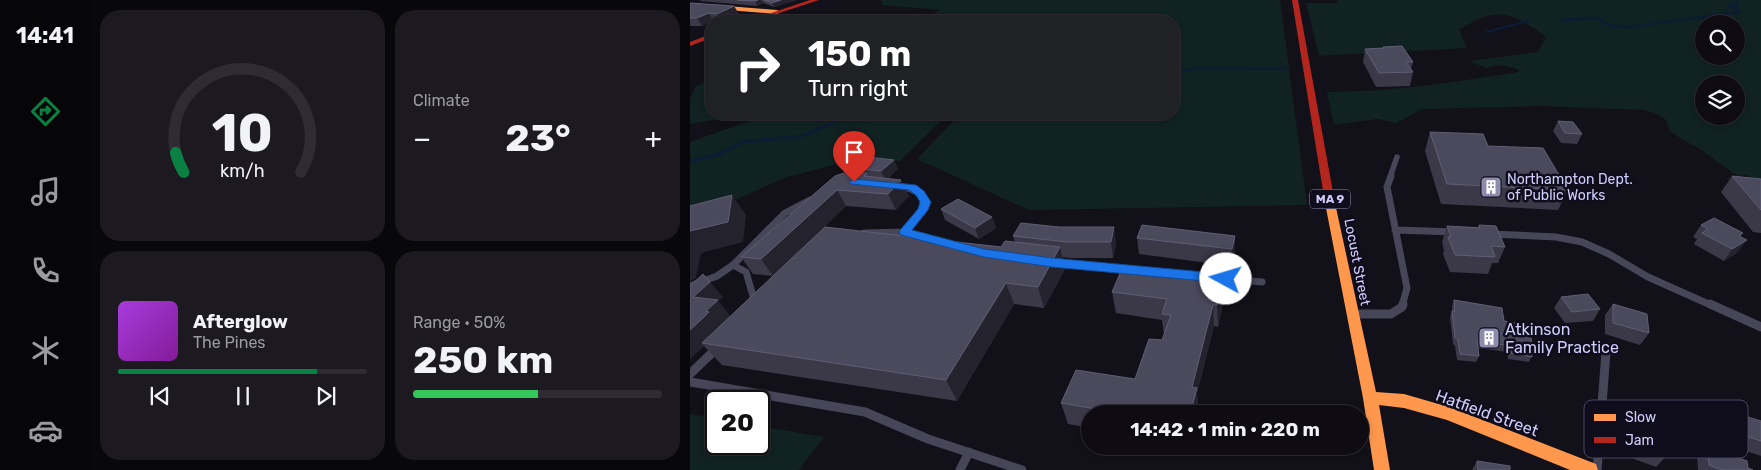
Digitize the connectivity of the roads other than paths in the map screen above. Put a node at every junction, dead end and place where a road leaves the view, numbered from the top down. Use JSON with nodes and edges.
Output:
{"nodes":[{"id":1,"x":717,"y":0,"type":"edge"},
{"id":2,"x":816,"y":0,"type":"edge"},
{"id":3,"x":1295,"y":0,"type":"edge"},
{"id":4,"x":690,"y":5,"type":"edge"},
{"id":5,"x":703,"y":6,"type":"junction"},
{"id":6,"x":690,"y":12,"type":"edge"},
{"id":7,"x":777,"y":12,"type":"junction"},
{"id":8,"x":769,"y":15,"type":"edge"},
{"id":9,"x":705,"y":38,"type":"edge"},
{"id":10,"x":690,"y":44,"type":"edge"},
{"id":11,"x":1397,"y":157,"type":"dead end"},
{"id":12,"x":887,"y":185,"type":"edge"},
{"id":13,"x":818,"y":196,"type":"edge"},
{"id":14,"x":1395,"y":230,"type":"junction"},
{"id":15,"x":905,"y":232,"type":"junction"},
{"id":16,"x":1462,"y":232,"type":"edge"},
{"id":17,"x":858,"y":233,"type":"edge"},
{"id":18,"x":1480,"y":233,"type":"edge"},
{"id":19,"x":949,"y":244,"type":"edge"},
{"id":20,"x":1043,"y":261,"type":"edge"},
{"id":21,"x":733,"y":265,"type":"junction"},
{"id":22,"x":1262,"y":282,"type":"dead end"},
{"id":23,"x":690,"y":286,"type":"edge"},
{"id":24,"x":768,"y":300,"type":"edge"},
{"id":25,"x":761,"y":306,"type":"junction"},
{"id":26,"x":754,"y":313,"type":"edge"},
{"id":27,"x":1352,"y":314,"type":"junction"},
{"id":28,"x":1761,"y":327,"type":"edge"},
{"id":29,"x":721,"y":344,"type":"edge"},
{"id":30,"x":1606,"y":352,"type":"dead end"},
{"id":31,"x":690,"y":374,"type":"edge"},
{"id":32,"x":690,"y":382,"type":"edge"},
{"id":33,"x":1370,"y":398,"type":"junction"},
{"id":34,"x":1602,"y":400,"type":"edge"},
{"id":35,"x":969,"y":452,"type":"junction"},
{"id":36,"x":960,"y":470,"type":"edge"},
{"id":37,"x":1022,"y":470,"type":"edge"},
{"id":38,"x":1382,"y":470,"type":"edge"},
{"id":39,"x":1590,"y":470,"type":"edge"}],
"edges":[{"from":1,"to":5,"type":"main road"},
{"from":2,"to":7,"type":"main road"},
{"from":3,"to":27,"type":"main road","name":"Locust Street","number":"MA 9"},
{"from":4,"to":5,"type":"main road"},
{"from":5,"to":6,"type":"main road"},
{"from":5,"to":7,"type":"main road"},
{"from":7,"to":8,"type":"main road"},
{"from":9,"to":10,"type":"main road"},
{"from":11,"to":14,"type":"lane"},
{"from":12,"to":15,"type":"lane"},
{"from":13,"to":21,"type":"lane"},
{"from":14,"to":16,"type":"lane"},
{"from":14,"to":27,"type":"lane"},
{"from":15,"to":17,"type":"lane"},
{"from":15,"to":19,"type":"lane"},
{"from":18,"to":28,"type":"lane"},
{"from":20,"to":22,"type":"lane"},
{"from":21,"to":23,"type":"lane"},
{"from":21,"to":25,"type":"lane"},
{"from":24,"to":25,"type":"lane"},
{"from":25,"to":26,"type":"lane"},
{"from":27,"to":33,"type":"main road","name":"Locust Street","number":"MA 9"},
{"from":29,"to":31,"type":"lane"},
{"from":30,"to":34,"type":"lane"},
{"from":32,"to":35,"type":"lane"},
{"from":33,"to":38,"type":"main road","name":"Locust Street","number":"MA 9"},
{"from":33,"to":39,"type":"main road","name":"Hatfield Street"},
{"from":35,"to":36,"type":"lane"},
{"from":35,"to":37,"type":"lane"}]}
